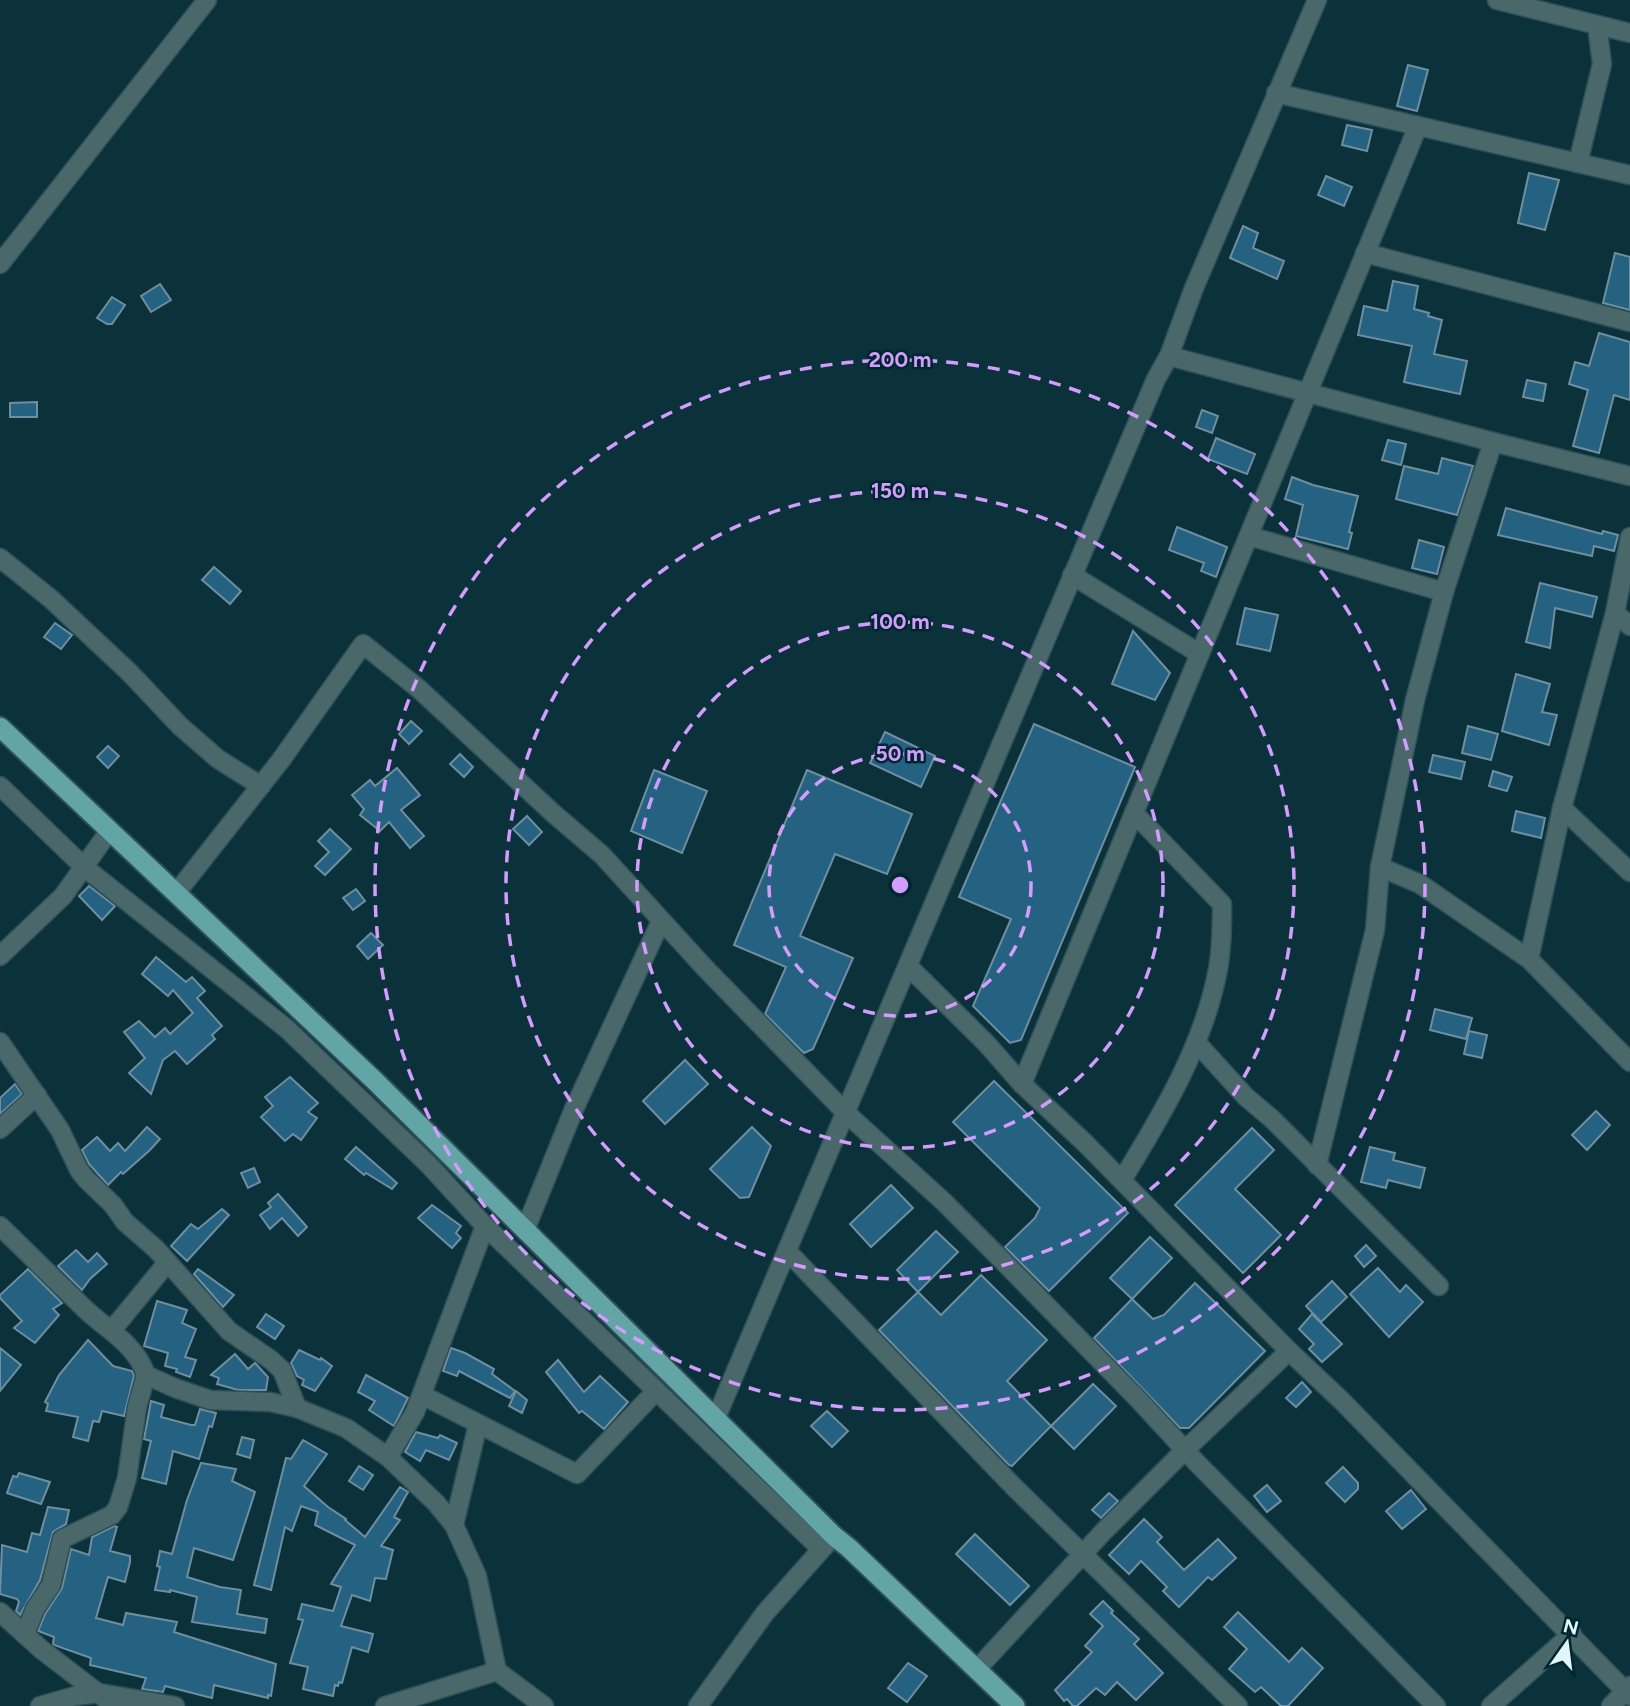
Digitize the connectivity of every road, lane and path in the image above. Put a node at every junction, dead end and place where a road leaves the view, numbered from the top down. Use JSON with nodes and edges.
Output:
{"nodes":[{"id":1,"x":207,"y":0,"type":"edge"},
{"id":2,"x":1317,"y":0,"type":"edge"},
{"id":3,"x":1497,"y":0,"type":"edge"},
{"id":4,"x":1597,"y":25,"type":"junction"},
{"id":5,"x":1630,"y":33,"type":"edge"},
{"id":6,"x":1276,"y":93,"type":"junction"},
{"id":7,"x":1418,"y":126,"type":"junction"},
{"id":8,"x":1578,"y":163,"type":"junction"},
{"id":9,"x":1630,"y":174,"type":"edge"},
{"id":10,"x":1365,"y":253,"type":"junction"},
{"id":11,"x":0,"y":264,"type":"edge"},
{"id":12,"x":1630,"y":322,"type":"edge"},
{"id":13,"x":1169,"y":356,"type":"junction"},
{"id":14,"x":1307,"y":393,"type":"junction"},
{"id":15,"x":1493,"y":442,"type":"junction"},
{"id":16,"x":1630,"y":475,"type":"edge"},
{"id":17,"x":1250,"y":536,"type":"junction"},
{"id":18,"x":1630,"y":537,"type":"edge"},
{"id":19,"x":0,"y":558,"type":"edge"},
{"id":20,"x":1072,"y":575,"type":"junction"},
{"id":21,"x":1444,"y":592,"type":"junction"},
{"id":22,"x":1615,"y":612,"type":"junction"},
{"id":23,"x":1630,"y":626,"type":"edge"},
{"id":24,"x":1200,"y":654,"type":"junction"},
{"id":25,"x":0,"y":727,"type":"edge"},
{"id":26,"x":0,"y":786,"type":"edge"},
{"id":27,"x":261,"y":786,"type":"junction"},
{"id":28,"x":1562,"y":808,"type":"junction"},
{"id":29,"x":1134,"y":813,"type":"junction"},
{"id":30,"x":110,"y":830,"type":"junction"},
{"id":31,"x":84,"y":867,"type":"junction"},
{"id":32,"x":1380,"y":867,"type":"junction"},
{"id":33,"x":1630,"y":872,"type":"edge"},
{"id":34,"x":177,"y":892,"type":"junction"},
{"id":35,"x":662,"y":921,"type":"junction"},
{"id":36,"x":0,"y":956,"type":"edge"},
{"id":37,"x":1529,"y":959,"type":"junction"},
{"id":38,"x":908,"y":966,"type":"junction"},
{"id":39,"x":0,"y":1042,"type":"edge"},
{"id":40,"x":1196,"y":1042,"type":"junction"},
{"id":41,"x":1630,"y":1062,"type":"edge"},
{"id":42,"x":1022,"y":1084,"type":"junction"},
{"id":43,"x":37,"y":1095,"type":"junction"},
{"id":44,"x":845,"y":1112,"type":"junction"},
{"id":45,"x":0,"y":1129,"type":"edge"},
{"id":46,"x":1317,"y":1165,"type":"junction"},
{"id":47,"x":1122,"y":1180,"type":"junction"},
{"id":48,"x":485,"y":1226,"type":"junction"},
{"id":49,"x":526,"y":1230,"type":"junction"},
{"id":50,"x":3,"y":1236,"type":"edge"},
{"id":51,"x":787,"y":1251,"type":"junction"},
{"id":52,"x":167,"y":1263,"type":"junction"},
{"id":53,"x":1439,"y":1286,"type":"dead end"},
{"id":54,"x":112,"y":1330,"type":"junction"},
{"id":55,"x":1289,"y":1351,"type":"junction"},
{"id":56,"x":146,"y":1375,"type":"junction"},
{"id":57,"x":656,"y":1391,"type":"junction"},
{"id":58,"x":422,"y":1395,"type":"junction"},
{"id":59,"x":297,"y":1408,"type":"junction"},
{"id":60,"x":716,"y":1418,"type":"junction"},
{"id":61,"x":478,"y":1424,"type":"junction"},
{"id":62,"x":1185,"y":1450,"type":"junction"},
{"id":63,"x":388,"y":1457,"type":"junction"},
{"id":64,"x":454,"y":1525,"type":"junction"},
{"id":65,"x":835,"y":1544,"type":"junction"},
{"id":66,"x":1083,"y":1554,"type":"junction"},
{"id":67,"x":0,"y":1612,"type":"edge"},
{"id":68,"x":25,"y":1634,"type":"junction"},
{"id":69,"x":1572,"y":1634,"type":"junction"},
{"id":70,"x":978,"y":1668,"type":"junction"},
{"id":71,"x":497,"y":1671,"type":"junction"},
{"id":72,"x":1629,"y":1691,"type":"edge"},
{"id":73,"x":100,"y":1693,"type":"junction"},
{"id":74,"x":40,"y":1706,"type":"edge"},
{"id":75,"x":115,"y":1706,"type":"edge"},
{"id":76,"x":175,"y":1706,"type":"edge"},
{"id":77,"x":384,"y":1706,"type":"edge"},
{"id":78,"x":544,"y":1706,"type":"edge"},
{"id":79,"x":698,"y":1706,"type":"edge"},
{"id":80,"x":1015,"y":1706,"type":"edge"},
{"id":81,"x":1238,"y":1706,"type":"edge"},
{"id":82,"x":1436,"y":1706,"type":"edge"},
{"id":83,"x":1491,"y":1706,"type":"edge"},
{"id":84,"x":1611,"y":1706,"type":"edge"}],
"edges":[{"from":1,"to":11,"type":"street"},
{"from":2,"to":6,"type":"street"},
{"from":3,"to":4,"type":"street"},
{"from":4,"to":5,"type":"street"},
{"from":4,"to":8,"type":"street"},
{"from":6,"to":7,"type":"street"},
{"from":6,"to":13,"type":"street"},
{"from":7,"to":8,"type":"street"},
{"from":7,"to":10,"type":"street"},
{"from":8,"to":9,"type":"street"},
{"from":10,"to":12,"type":"street"},
{"from":10,"to":14,"type":"street"},
{"from":13,"to":14,"type":"street"},
{"from":13,"to":20,"type":"street"},
{"from":14,"to":15,"type":"street"},
{"from":14,"to":17,"type":"street"},
{"from":15,"to":16,"type":"street"},
{"from":15,"to":21,"type":"street"},
{"from":17,"to":21,"type":"street"},
{"from":17,"to":24,"type":"street"},
{"from":18,"to":22,"type":"street"},
{"from":19,"to":27,"type":"street"},
{"from":20,"to":24,"type":"street"},
{"from":20,"to":38,"type":"street"},
{"from":21,"to":32,"type":"street"},
{"from":22,"to":23,"type":"street"},
{"from":22,"to":28,"type":"street"},
{"from":24,"to":29,"type":"street"},
{"from":25,"to":30,"type":"main road"},
{"from":26,"to":31,"type":"street"},
{"from":27,"to":34,"type":"street"},
{"from":27,"to":35,"type":"street"},
{"from":28,"to":33,"type":"street"},
{"from":28,"to":37,"type":"street"},
{"from":29,"to":40,"type":"street"},
{"from":29,"to":42,"type":"street"},
{"from":30,"to":31,"type":"street"},
{"from":30,"to":34,"type":"main road"},
{"from":31,"to":36,"type":"street"},
{"from":31,"to":48,"type":"street"},
{"from":32,"to":37,"type":"street"},
{"from":32,"to":46,"type":"street"},
{"from":34,"to":49,"type":"main road"},
{"from":35,"to":44,"type":"street"},
{"from":35,"to":49,"type":"street"},
{"from":37,"to":41,"type":"street"},
{"from":38,"to":42,"type":"street"},
{"from":38,"to":44,"type":"street"},
{"from":39,"to":43,"type":"street"},
{"from":40,"to":46,"type":"street"},
{"from":40,"to":47,"type":"street"},
{"from":42,"to":47,"type":"street"},
{"from":43,"to":45,"type":"street"},
{"from":43,"to":52,"type":"street"},
{"from":44,"to":51,"type":"street"},
{"from":44,"to":62,"type":"street"},
{"from":46,"to":53,"type":"street"},
{"from":47,"to":55,"type":"street"},
{"from":48,"to":57,"type":"street"},
{"from":48,"to":58,"type":"street"},
{"from":49,"to":60,"type":"main road"},
{"from":50,"to":54,"type":"street"},
{"from":51,"to":60,"type":"street"},
{"from":51,"to":66,"type":"street"},
{"from":52,"to":54,"type":"street"},
{"from":52,"to":59,"type":"street"},
{"from":54,"to":56,"type":"street"},
{"from":55,"to":62,"type":"street"},
{"from":55,"to":69,"type":"street"},
{"from":56,"to":59,"type":"street"},
{"from":56,"to":68,"type":"street"},
{"from":57,"to":61,"type":"street"},
{"from":57,"to":65,"type":"street"},
{"from":58,"to":61,"type":"street"},
{"from":58,"to":63,"type":"street"},
{"from":59,"to":63,"type":"street"},
{"from":60,"to":65,"type":"main road"},
{"from":61,"to":64,"type":"street"},
{"from":62,"to":66,"type":"street"},
{"from":62,"to":82,"type":"street"},
{"from":63,"to":64,"type":"street"},
{"from":64,"to":71,"type":"street"},
{"from":65,"to":70,"type":"main road"},
{"from":65,"to":79,"type":"street"},
{"from":66,"to":70,"type":"street"},
{"from":66,"to":81,"type":"street"},
{"from":67,"to":68,"type":"street"},
{"from":68,"to":73,"type":"street"},
{"from":69,"to":72,"type":"street"},
{"from":69,"to":83,"type":"street"},
{"from":70,"to":80,"type":"main road"},
{"from":71,"to":77,"type":"street"},
{"from":71,"to":78,"type":"street"},
{"from":72,"to":84,"type":"street"},
{"from":73,"to":74,"type":"street"},
{"from":73,"to":75,"type":"street"},
{"from":73,"to":76,"type":"street"}]}
